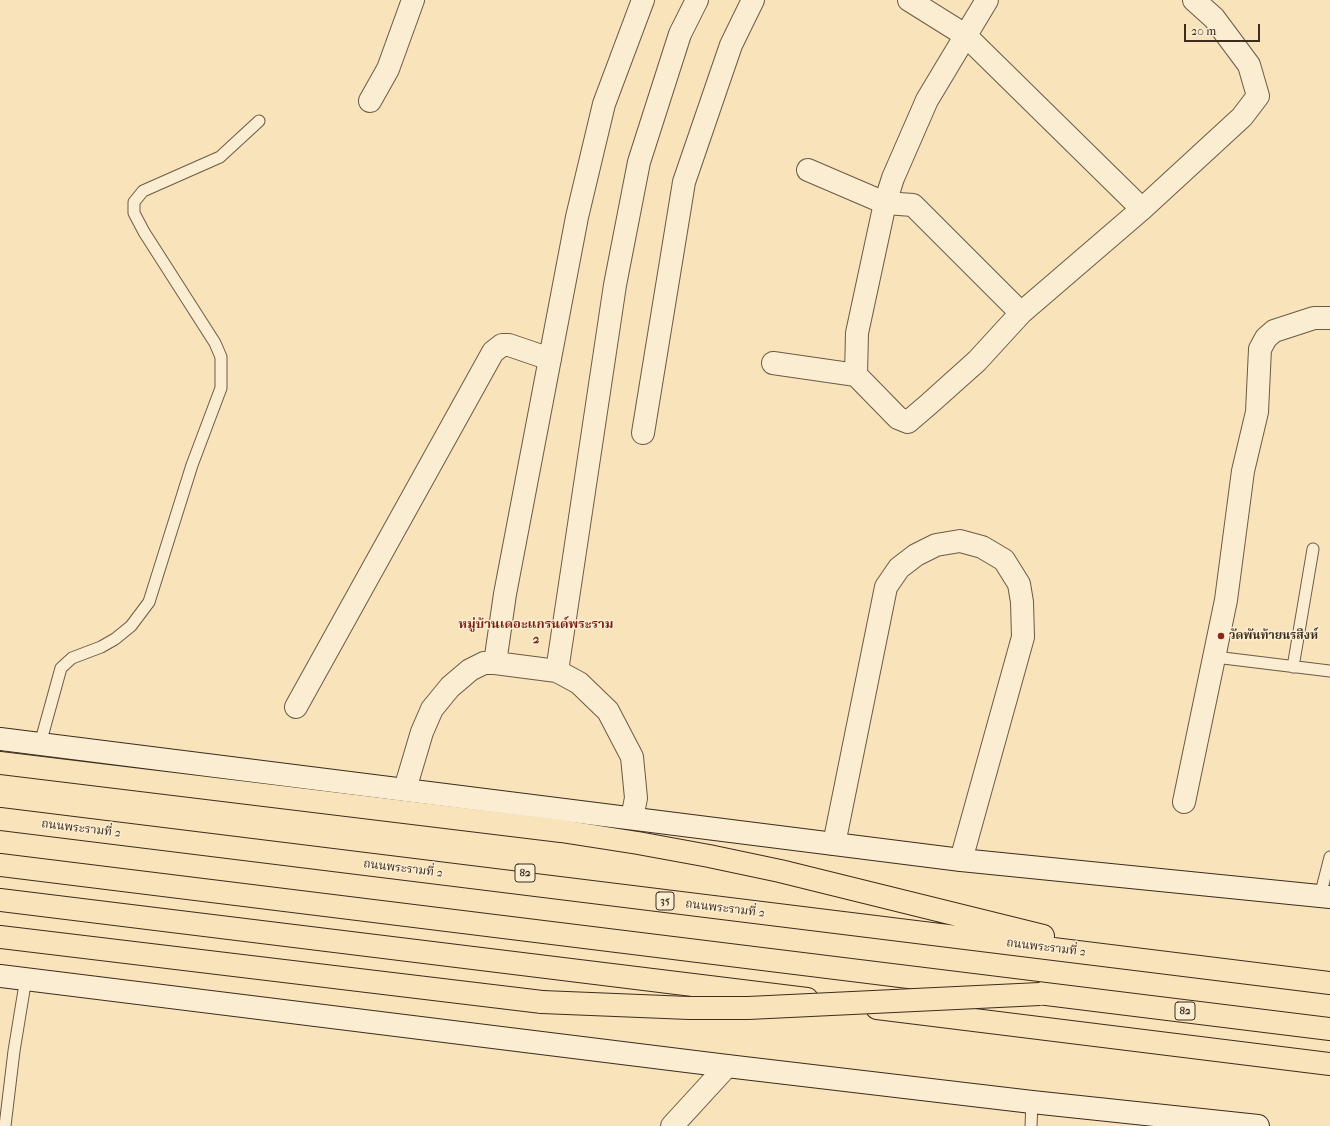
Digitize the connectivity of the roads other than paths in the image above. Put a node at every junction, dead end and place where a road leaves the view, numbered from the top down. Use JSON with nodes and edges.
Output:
{"nodes":[{"id":1,"x":413,"y":0,"type":"edge"},
{"id":2,"x":644,"y":0,"type":"edge"},
{"id":3,"x":697,"y":0,"type":"edge"},
{"id":4,"x":753,"y":0,"type":"edge"},
{"id":5,"x":909,"y":0,"type":"edge"},
{"id":6,"x":987,"y":0,"type":"edge"},
{"id":7,"x":1194,"y":0,"type":"edge"},
{"id":8,"x":965,"y":35,"type":"junction"},
{"id":9,"x":370,"y":101,"type":"dead end"},
{"id":10,"x":259,"y":121,"type":"dead end"},
{"id":11,"x":808,"y":170,"type":"dead end"},
{"id":12,"x":885,"y":203,"type":"junction"},
{"id":13,"x":1142,"y":209,"type":"junction"},
{"id":14,"x":1022,"y":313,"type":"junction"},
{"id":15,"x":1330,"y":318,"type":"edge"},
{"id":16,"x":550,"y":359,"type":"junction"},
{"id":17,"x":773,"y":363,"type":"dead end"},
{"id":18,"x":856,"y":374,"type":"junction"},
{"id":19,"x":642,"y":433,"type":"dead end"},
{"id":20,"x":1313,"y":549,"type":"dead end"},
{"id":21,"x":1215,"y":657,"type":"junction"},
{"id":22,"x":495,"y":663,"type":"junction"},
{"id":23,"x":1293,"y":667,"type":"junction"},
{"id":24,"x":557,"y":671,"type":"junction"},
{"id":25,"x":1330,"y":671,"type":"edge"},
{"id":26,"x":296,"y":707,"type":"dead end"},
{"id":27,"x":0,"y":739,"type":"edge"},
{"id":28,"x":40,"y":744,"type":"junction"},
{"id":29,"x":0,"y":763,"type":"edge"},
{"id":30,"x":405,"y":789,"type":"junction"},
{"id":31,"x":1184,"y":802,"type":"dead end"},
{"id":32,"x":0,"y":809,"type":"edge"},
{"id":33,"x":632,"y":818,"type":"junction"},
{"id":34,"x":0,"y":819,"type":"edge"},
{"id":35,"x":834,"y":844,"type":"junction"},
{"id":36,"x":1330,"y":857,"type":"edge"},
{"id":37,"x":961,"y":860,"type":"junction"},
{"id":38,"x":0,"y":865,"type":"edge"},
{"id":39,"x":1325,"y":897,"type":"edge"},
{"id":40,"x":0,"y":900,"type":"edge"},
{"id":41,"x":0,"y":936,"type":"edge"},
{"id":42,"x":1049,"y":938,"type":"junction"},
{"id":43,"x":1330,"y":972,"type":"edge"},
{"id":44,"x":0,"y":976,"type":"edge"},
{"id":45,"x":26,"y":978,"type":"junction"},
{"id":46,"x":1330,"y":983,"type":"edge"},
{"id":47,"x":1040,"y":994,"type":"junction"},
{"id":48,"x":1330,"y":1029,"type":"edge"},
{"id":49,"x":1330,"y":1064,"type":"edge"},
{"id":50,"x":727,"y":1066,"type":"junction"},
{"id":51,"x":1032,"y":1102,"type":"junction"},
{"id":52,"x":5,"y":1126,"type":"edge"},
{"id":53,"x":672,"y":1126,"type":"edge"},
{"id":54,"x":1030,"y":1126,"type":"edge"},
{"id":55,"x":1258,"y":1126,"type":"edge"}],
"edges":[{"from":1,"to":9,"type":"street"},
{"from":2,"to":16,"type":"street"},
{"from":3,"to":24,"type":"street"},
{"from":4,"to":19,"type":"street"},
{"from":5,"to":8,"type":"street"},
{"from":6,"to":8,"type":"street"},
{"from":7,"to":13,"type":"street"},
{"from":8,"to":12,"type":"street"},
{"from":8,"to":13,"type":"street"},
{"from":10,"to":28,"type":"lane"},
{"from":11,"to":12,"type":"street"},
{"from":12,"to":14,"type":"street"},
{"from":12,"to":18,"type":"street"},
{"from":13,"to":14,"type":"street"},
{"from":14,"to":18,"type":"street"},
{"from":15,"to":21,"type":"street"},
{"from":16,"to":22,"type":"street"},
{"from":16,"to":26,"type":"street"},
{"from":17,"to":18,"type":"street"},
{"from":20,"to":23,"type":"lane"},
{"from":21,"to":23,"type":"lane"},
{"from":21,"to":31,"type":"street"},
{"from":22,"to":24,"type":"street"},
{"from":22,"to":30,"type":"street"},
{"from":23,"to":25,"type":"lane"},
{"from":24,"to":33,"type":"street"},
{"from":27,"to":28,"type":"street"},
{"from":28,"to":30,"type":"street"},
{"from":29,"to":42,"type":"highway"},
{"from":30,"to":33,"type":"street"},
{"from":32,"to":42,"type":"highway","number":"82"},
{"from":33,"to":35,"type":"street"},
{"from":34,"to":46,"type":"highway","name":"ถนนพระรามที่ 2","number":"35"},
{"from":35,"to":37,"type":"street"},
{"from":35,"to":37,"type":"street"},
{"from":36,"to":39,"type":"lane"},
{"from":37,"to":39,"type":"street"},
{"from":38,"to":47,"type":"highway","number":"82","bridge":true},
{"from":40,"to":49,"type":"highway"},
{"from":41,"to":47,"type":"highway","bridge":true},
{"from":42,"to":43,"type":"highway","number":"82"},
{"from":44,"to":45,"type":"street"},
{"from":45,"to":50,"type":"street"},
{"from":45,"to":52,"type":"lane"},
{"from":47,"to":48,"type":"highway","number":"82"},
{"from":50,"to":51,"type":"street"},
{"from":50,"to":53,"type":"street"},
{"from":51,"to":54,"type":"lane"},
{"from":51,"to":55,"type":"street"}]}
